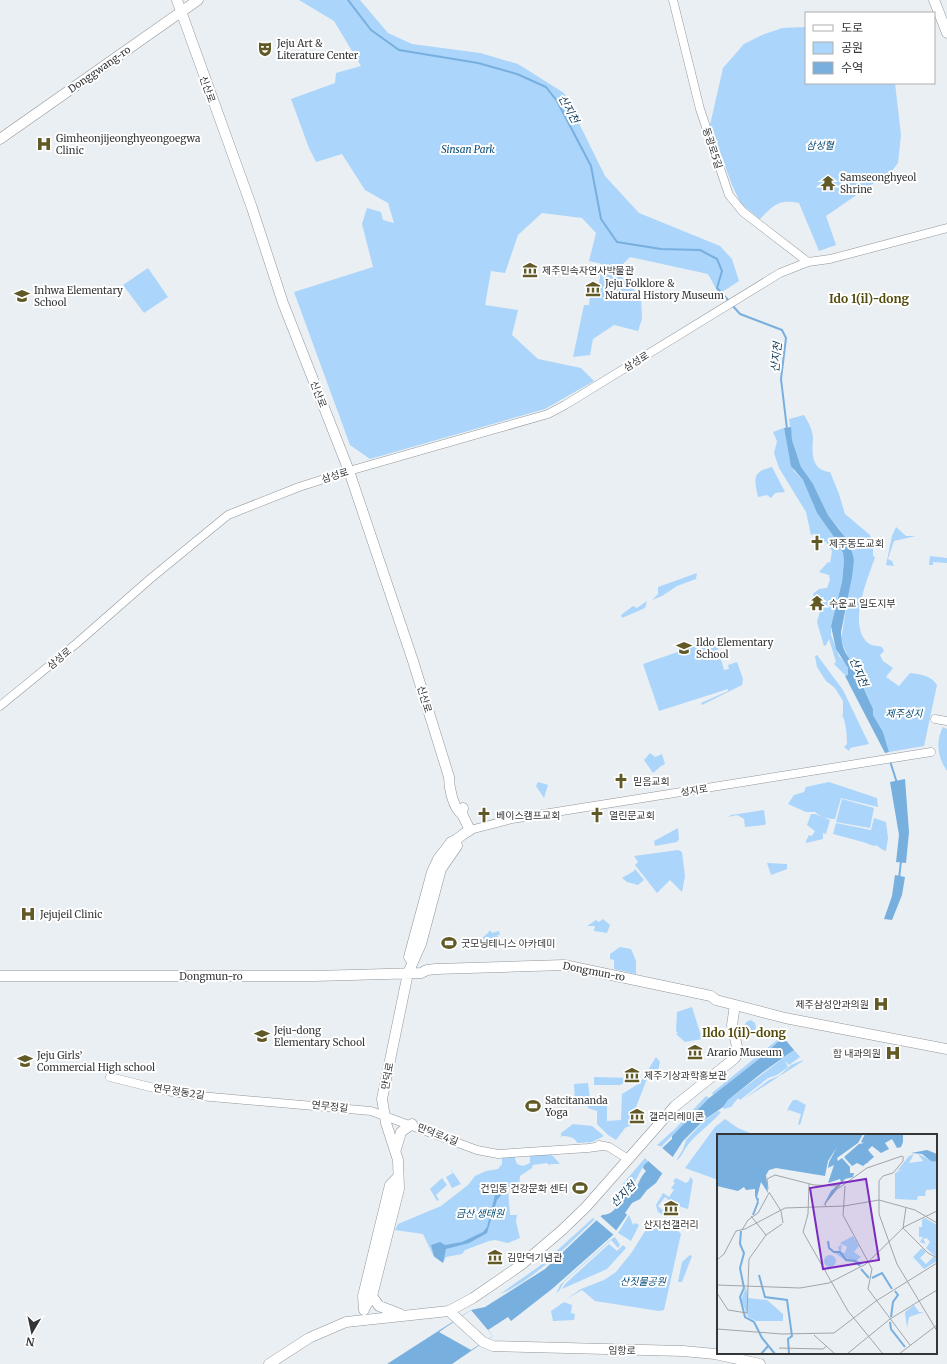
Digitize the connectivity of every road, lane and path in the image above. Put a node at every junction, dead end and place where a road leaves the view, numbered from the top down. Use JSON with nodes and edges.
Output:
{"nodes":[{"id":1,"x":177,"y":0,"type":"edge"},
{"id":2,"x":198,"y":0,"type":"edge"},
{"id":3,"x":673,"y":0,"type":"edge"},
{"id":4,"x":934,"y":0,"type":"edge"},
{"id":5,"x":941,"y":0,"type":"edge"},
{"id":6,"x":181,"y":12,"type":"junction"},
{"id":7,"x":947,"y":14,"type":"edge"},
{"id":8,"x":947,"y":33,"type":"edge"},
{"id":9,"x":0,"y":139,"type":"edge"},
{"id":10,"x":947,"y":228,"type":"edge"},
{"id":11,"x":808,"y":262,"type":"junction"},
{"id":12,"x":349,"y":470,"type":"junction"},
{"id":13,"x":0,"y":706,"type":"edge"},
{"id":14,"x":935,"y":719,"type":"dead end"},
{"id":15,"x":947,"y":721,"type":"edge"},
{"id":16,"x":931,"y":752,"type":"dead end"},
{"id":17,"x":470,"y":830,"type":"junction"},
{"id":18,"x":456,"y":840,"type":"junction"},
{"id":19,"x":421,"y":944,"type":"junction"},
{"id":20,"x":412,"y":962,"type":"junction"},
{"id":21,"x":436,"y":969,"type":"junction"},
{"id":22,"x":408,"y":973,"type":"junction"},
{"id":23,"x":421,"y":973,"type":"junction"},
{"id":24,"x":0,"y":976,"type":"edge"},
{"id":25,"x":716,"y":1000,"type":"junction"},
{"id":26,"x":735,"y":1004,"type":"junction"},
{"id":27,"x":947,"y":1049,"type":"edge"},
{"id":28,"x":110,"y":1077,"type":"dead end"},
{"id":29,"x":274,"y":1101,"type":"joint"},
{"id":30,"x":384,"y":1114,"type":"junction"},
{"id":31,"x":412,"y":1124,"type":"junction"},
{"id":32,"x":397,"y":1155,"type":"junction"},
{"id":33,"x":628,"y":1159,"type":"junction"},
{"id":34,"x":398,"y":1178,"type":"junction"},
{"id":35,"x":372,"y":1296,"type":"junction"},
{"id":36,"x":365,"y":1307,"type":"junction"},
{"id":37,"x":449,"y":1312,"type":"junction"},
{"id":38,"x":403,"y":1315,"type":"junction"},
{"id":39,"x":363,"y":1319,"type":"junction"},
{"id":40,"x":269,"y":1364,"type":"edge"},
{"id":41,"x":760,"y":1364,"type":"edge"}],
"edges":[{"from":1,"to":6,"type":"main road","name":"신산로"},
{"from":2,"to":6,"type":"main road","name":"Donggwang-ro"},
{"from":3,"to":11,"type":"street","name":"동광로5길"},
{"from":4,"to":8,"type":"main road"},
{"from":5,"to":7,"type":"main road"},
{"from":6,"to":9,"type":"main road","name":"Donggwang-ro"},
{"from":6,"to":12,"type":"main road","name":"신산로"},
{"from":10,"to":11,"type":"street"},
{"from":11,"to":12,"type":"street","name":"삼성로"},
{"from":12,"to":13,"type":"street","name":"삼성로"},
{"from":12,"to":17,"type":"main road","name":"신산로"},
{"from":14,"to":15,"type":"street"},
{"from":16,"to":17,"type":"street","name":"성지로"},
{"from":17,"to":18,"type":"main road"},
{"from":18,"to":19,"type":"main road"},
{"from":18,"to":20,"type":"main road"},
{"from":19,"to":20,"type":"main road"},
{"from":19,"to":21,"type":"main road"},
{"from":20,"to":22,"type":"main road"},
{"from":21,"to":23,"type":"main road","name":"Dongmun-ro"},
{"from":21,"to":25,"type":"main road","name":"Dongmun-ro"},
{"from":22,"to":23,"type":"main road","name":"Dongmun-ro"},
{"from":22,"to":24,"type":"main road","name":"Dongmun-ro"},
{"from":22,"to":30,"type":"main road","name":"만덕로"},
{"from":23,"to":25,"type":"main road","name":"Dongmun-ro"},
{"from":25,"to":26,"type":"main road","name":"Dongmun-ro"},
{"from":26,"to":27,"type":"main road","name":"Dongmun-ro"},
{"from":26,"to":33,"type":"main road"},
{"from":28,"to":29,"type":"street","name":"연무정동2길"},
{"from":29,"to":30,"type":"street","name":"연무정길"},
{"from":30,"to":31,"type":"street","name":"만덕로4길"},
{"from":30,"to":32,"type":"main road","name":"만덕로"},
{"from":31,"to":32,"type":"main road"},
{"from":31,"to":33,"type":"street","name":"만덕로4길"},
{"from":32,"to":34,"type":"main road","name":"만덕로"},
{"from":33,"to":37,"type":"main road"},
{"from":34,"to":35,"type":"main road","name":"만덕로"},
{"from":34,"to":36,"type":"main road","name":"만덕로"},
{"from":35,"to":36,"type":"main road","name":"만덕로"},
{"from":35,"to":38,"type":"main road"},
{"from":36,"to":39,"type":"main road","name":"만덕로"},
{"from":37,"to":38,"type":"main road"},
{"from":37,"to":41,"type":"main road","name":"임항로"},
{"from":38,"to":39,"type":"main road"},
{"from":39,"to":40,"type":"main road"}]}
